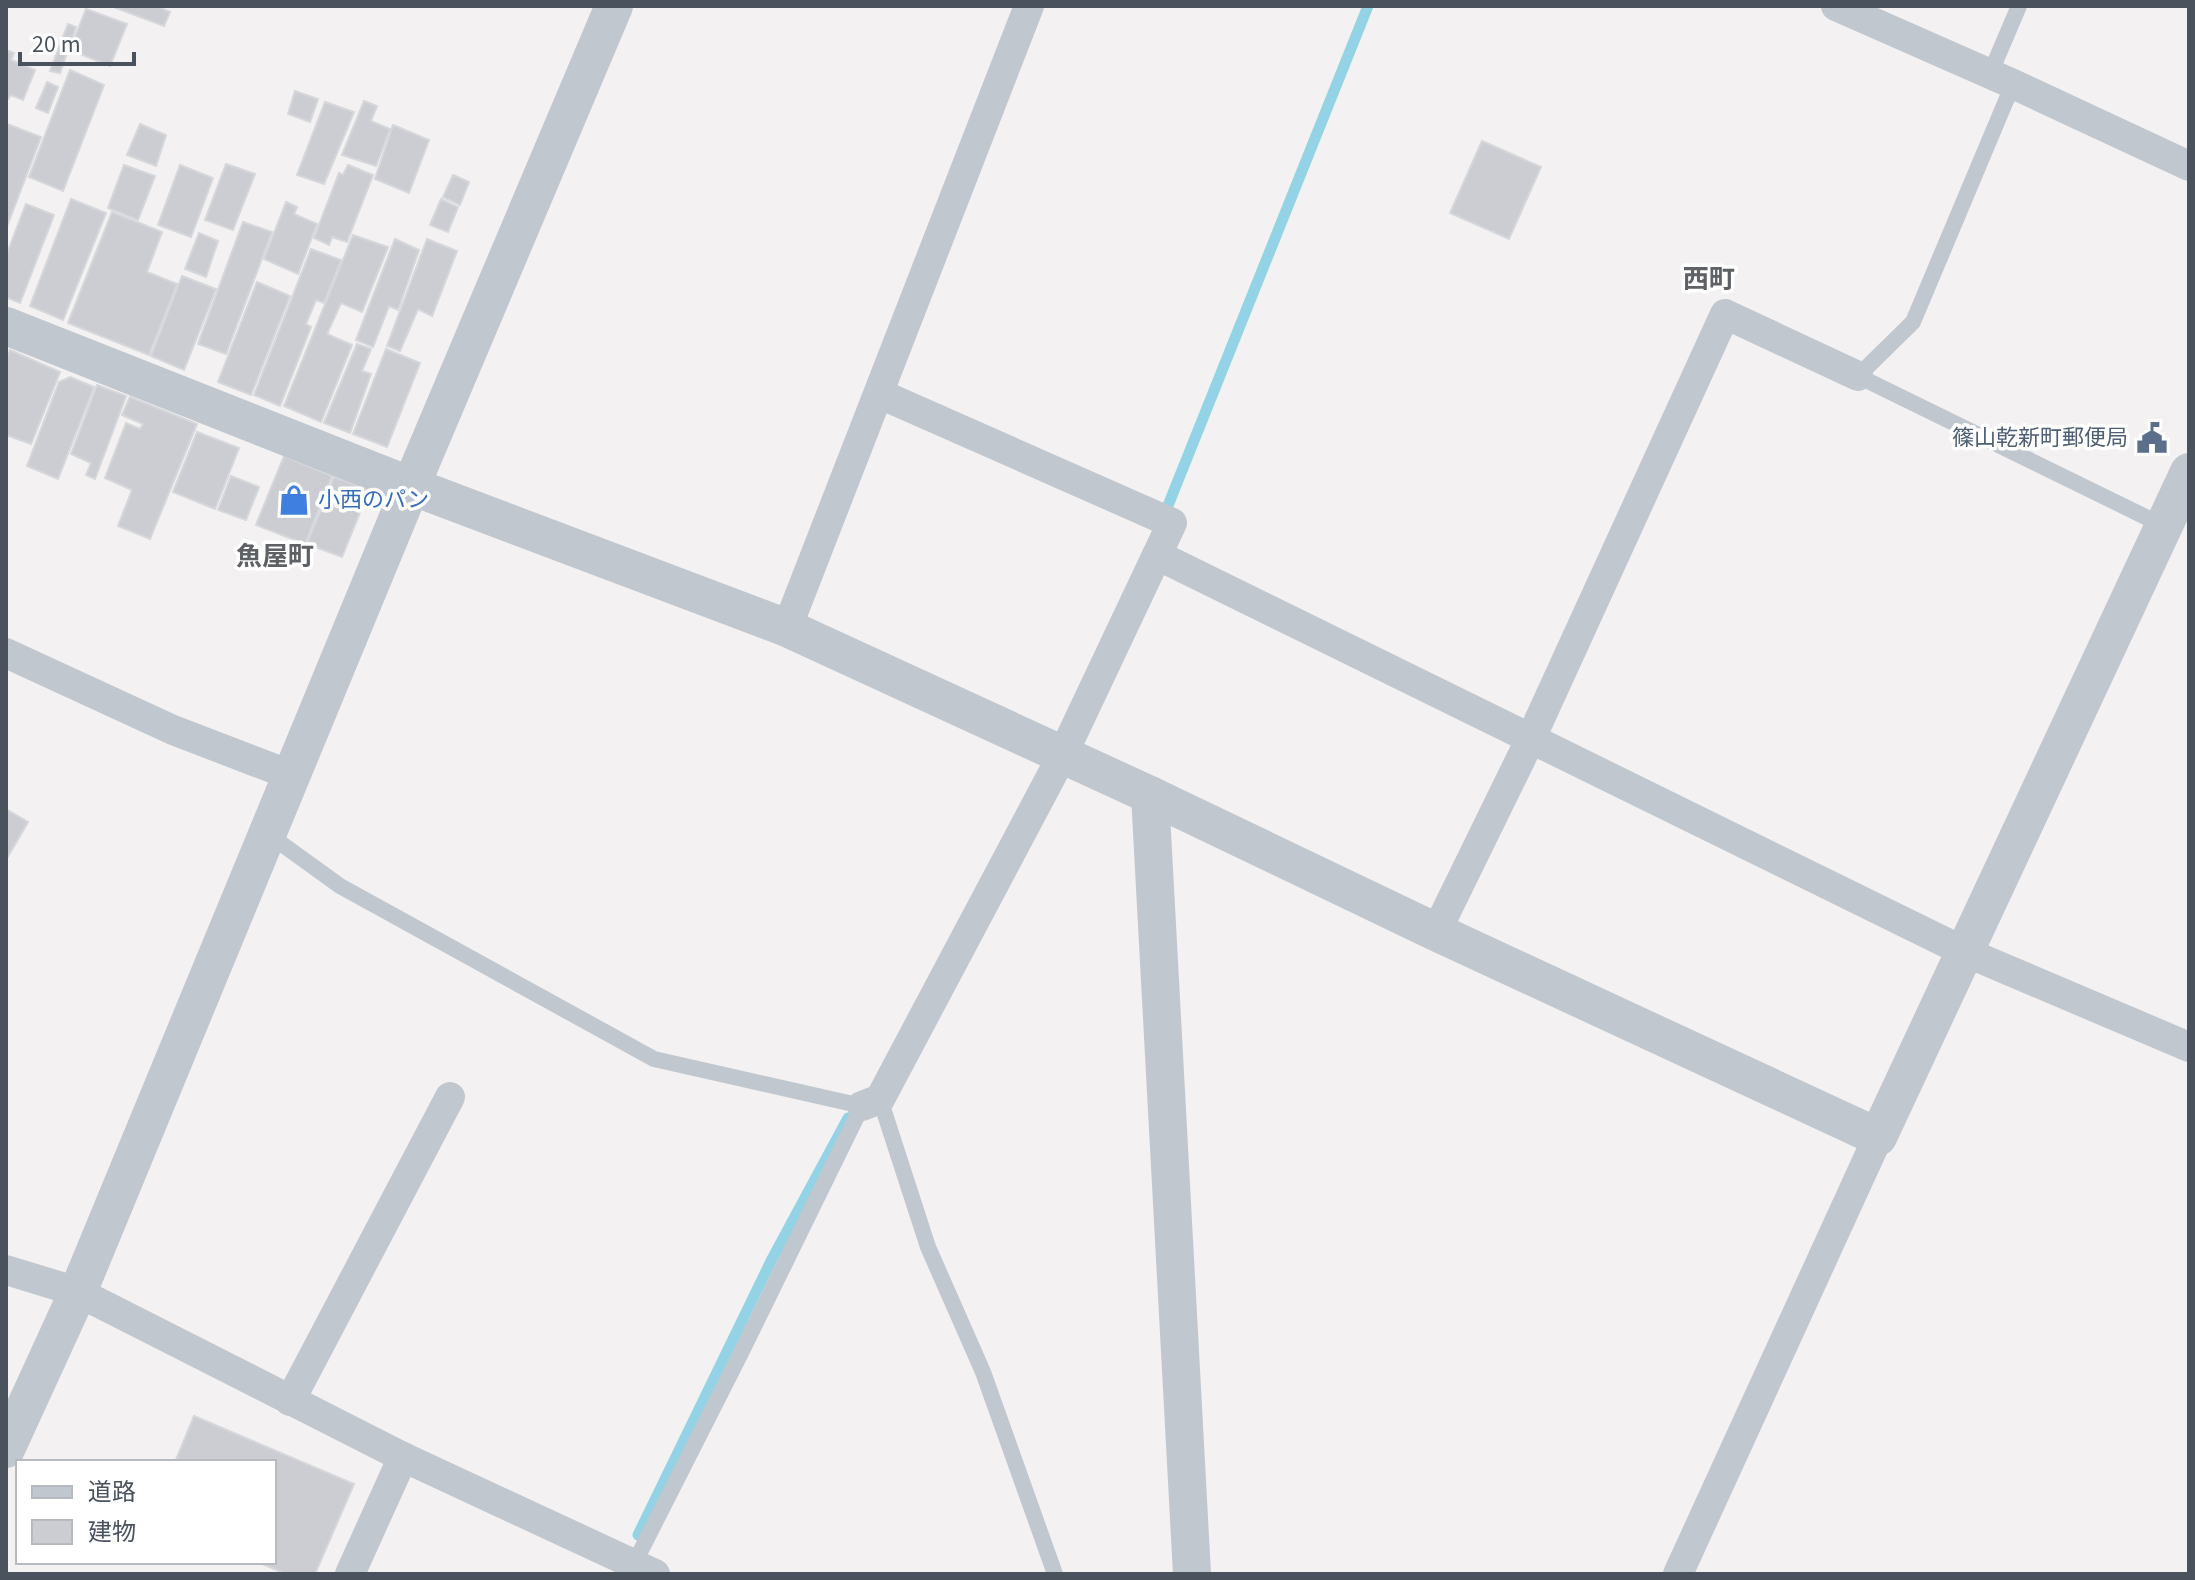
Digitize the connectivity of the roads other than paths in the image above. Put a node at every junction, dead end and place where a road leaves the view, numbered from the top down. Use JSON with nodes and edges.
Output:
{"nodes":[{"id":1,"x":614,"y":6,"type":"edge"},
{"id":2,"x":1029,"y":6,"type":"edge"},
{"id":3,"x":1836,"y":6,"type":"edge"},
{"id":4,"x":2019,"y":6,"type":"edge"},
{"id":5,"x":2001,"y":79,"type":"junction"},
{"id":6,"x":2189,"y":166,"type":"edge"},
{"id":7,"x":6,"y":326,"type":"edge"},
{"id":8,"x":1858,"y":376,"type":"junction"},
{"id":9,"x":880,"y":394,"type":"junction"},
{"id":10,"x":2189,"y":472,"type":"edge"},
{"id":11,"x":411,"y":486,"type":"junction"},
{"id":12,"x":2165,"y":527,"type":"junction"},
{"id":13,"x":1157,"y":555,"type":"junction"},
{"id":14,"x":787,"y":628,"type":"junction"},
{"id":15,"x":6,"y":653,"type":"edge"},
{"id":16,"x":1531,"y":738,"type":"junction"},
{"id":17,"x":1062,"y":756,"type":"junction"},
{"id":18,"x":293,"y":776,"type":"junction"},
{"id":19,"x":1150,"y":795,"type":"junction"},
{"id":20,"x":268,"y":834,"type":"junction"},
{"id":21,"x":1436,"y":932,"type":"junction"},
{"id":22,"x":1963,"y":951,"type":"junction"},
{"id":23,"x":2189,"y":1047,"type":"edge"},
{"id":24,"x":450,"y":1097,"type":"dead end"},
{"id":25,"x":871,"y":1102,"type":"junction"},
{"id":26,"x":1878,"y":1137,"type":"junction"},
{"id":27,"x":6,"y":1270,"type":"edge"},
{"id":28,"x":78,"y":1292,"type":"junction"},
{"id":29,"x":290,"y":1401,"type":"junction"},
{"id":30,"x":6,"y":1449,"type":"edge"},
{"id":31,"x":403,"y":1457,"type":"junction"},
{"id":32,"x":644,"y":1569,"type":"edge"},
{"id":33,"x":350,"y":1574,"type":"edge"},
{"id":34,"x":1055,"y":1574,"type":"edge"},
{"id":35,"x":1192,"y":1574,"type":"edge"},
{"id":36,"x":1678,"y":1574,"type":"edge"}],
"edges":[{"from":1,"to":11,"type":"street"},
{"from":2,"to":9,"type":"street"},
{"from":3,"to":5,"type":"street"},
{"from":4,"to":5,"type":"lane"},
{"from":5,"to":6,"type":"street"},
{"from":5,"to":8,"type":"lane"},
{"from":7,"to":11,"type":"street"},
{"from":8,"to":12,"type":"lane"},
{"from":8,"to":16,"type":"street"},
{"from":9,"to":13,"type":"street"},
{"from":9,"to":14,"type":"street"},
{"from":10,"to":12,"type":"street"},
{"from":11,"to":14,"type":"street"},
{"from":11,"to":18,"type":"street"},
{"from":12,"to":22,"type":"street"},
{"from":13,"to":16,"type":"street"},
{"from":13,"to":17,"type":"street"},
{"from":14,"to":17,"type":"street"},
{"from":15,"to":18,"type":"street"},
{"from":16,"to":21,"type":"street"},
{"from":16,"to":22,"type":"street"},
{"from":17,"to":19,"type":"street"},
{"from":17,"to":25,"type":"street"},
{"from":18,"to":20,"type":"street"},
{"from":19,"to":21,"type":"street"},
{"from":19,"to":35,"type":"street"},
{"from":20,"to":25,"type":"lane"},
{"from":20,"to":28,"type":"street"},
{"from":21,"to":26,"type":"street"},
{"from":22,"to":23,"type":"street"},
{"from":22,"to":26,"type":"street"},
{"from":24,"to":29,"type":"street"},
{"from":25,"to":32,"type":"lane"},
{"from":25,"to":34,"type":"lane"},
{"from":26,"to":36,"type":"street"},
{"from":27,"to":28,"type":"street"},
{"from":28,"to":29,"type":"street"},
{"from":28,"to":30,"type":"street"},
{"from":29,"to":31,"type":"street"},
{"from":31,"to":32,"type":"street"},
{"from":31,"to":33,"type":"street"}]}
